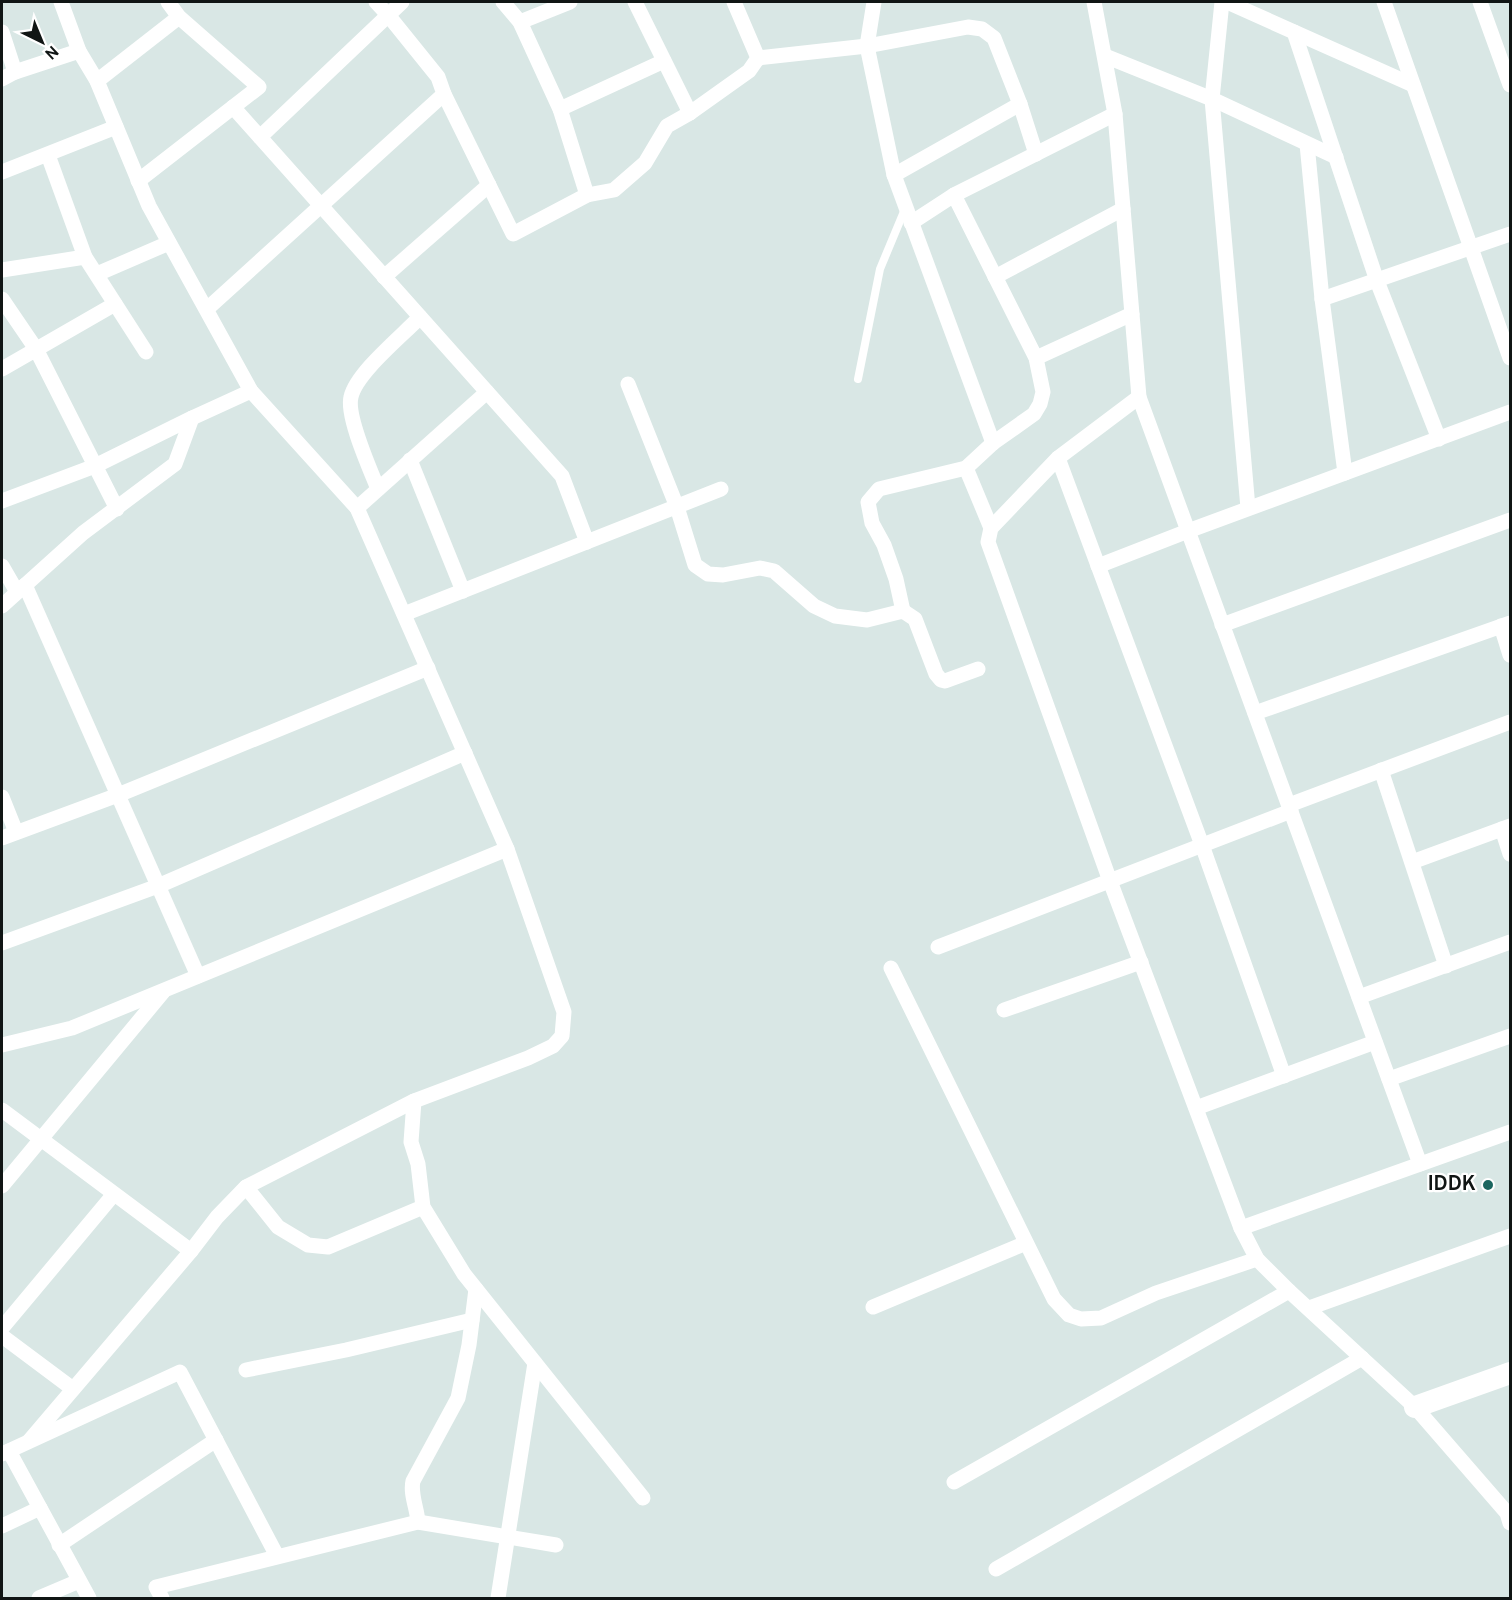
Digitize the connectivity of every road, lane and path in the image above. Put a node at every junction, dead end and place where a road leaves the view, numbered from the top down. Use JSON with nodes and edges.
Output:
{"nodes":[{"id":1,"x":168,"y":2,"type":"edge"},
{"id":2,"x":376,"y":2,"type":"edge"},
{"id":3,"x":402,"y":2,"type":"edge"},
{"id":4,"x":503,"y":2,"type":"edge"},
{"id":5,"x":570,"y":2,"type":"edge"},
{"id":6,"x":635,"y":2,"type":"edge"},
{"id":7,"x":734,"y":2,"type":"edge"},
{"id":8,"x":874,"y":2,"type":"edge"},
{"id":9,"x":1094,"y":2,"type":"edge"},
{"id":10,"x":1222,"y":2,"type":"edge"},
{"id":11,"x":1227,"y":2,"type":"edge"},
{"id":12,"x":1384,"y":2,"type":"edge"},
{"id":13,"x":1480,"y":2,"type":"edge"},
{"id":14,"x":66,"y":4,"type":"edge"},
{"id":15,"x":388,"y":15,"type":"junction"},
{"id":16,"x":179,"y":17,"type":"junction"},
{"id":17,"x":520,"y":22,"type":"junction"},
{"id":18,"x":2,"y":32,"type":"edge"},
{"id":19,"x":1294,"y":32,"type":"junction"},
{"id":20,"x":867,"y":46,"type":"junction"},
{"id":21,"x":79,"y":51,"type":"junction"},
{"id":22,"x":1105,"y":56,"type":"junction"},
{"id":23,"x":758,"y":58,"type":"junction"},
{"id":24,"x":664,"y":60,"type":"junction"},
{"id":25,"x":8,"y":76,"type":"edge"},
{"id":26,"x":97,"y":81,"type":"junction"},
{"id":27,"x":1510,"y":85,"type":"edge"},
{"id":28,"x":1413,"y":86,"type":"junction"},
{"id":29,"x":444,"y":94,"type":"junction"},
{"id":30,"x":1212,"y":99,"type":"junction"},
{"id":31,"x":1020,"y":104,"type":"junction"},
{"id":32,"x":233,"y":107,"type":"junction"},
{"id":33,"x":560,"y":110,"type":"junction"},
{"id":34,"x":690,"y":113,"type":"junction"},
{"id":35,"x":1115,"y":114,"type":"junction"},
{"id":36,"x":116,"y":127,"type":"junction"},
{"id":37,"x":260,"y":136,"type":"junction"},
{"id":38,"x":1307,"y":144,"type":"junction"},
{"id":39,"x":1036,"y":154,"type":"junction"},
{"id":40,"x":48,"y":155,"type":"junction"},
{"id":41,"x":1336,"y":157,"type":"junction"},
{"id":42,"x":2,"y":172,"type":"edge"},
{"id":43,"x":894,"y":175,"type":"junction"},
{"id":44,"x":138,"y":181,"type":"junction"},
{"id":45,"x":489,"y":185,"type":"junction"},
{"id":46,"x":586,"y":195,"type":"junction"},
{"id":47,"x":954,"y":195,"type":"junction"},
{"id":48,"x":321,"y":205,"type":"junction"},
{"id":49,"x":905,"y":207,"type":"junction"},
{"id":50,"x":1123,"y":209,"type":"junction"},
{"id":51,"x":910,"y":223,"type":"junction"},
{"id":52,"x":1510,"y":234,"type":"edge"},
{"id":53,"x":169,"y":243,"type":"junction"},
{"id":54,"x":1472,"y":247,"type":"junction"},
{"id":55,"x":85,"y":257,"type":"junction"},
{"id":56,"x":2,"y":270,"type":"edge"},
{"id":57,"x":97,"y":274,"type":"junction"},
{"id":58,"x":384,"y":277,"type":"junction"},
{"id":59,"x":996,"y":277,"type":"junction"},
{"id":60,"x":1377,"y":281,"type":"junction"},
{"id":61,"x":2,"y":299,"type":"edge"},
{"id":62,"x":1322,"y":299,"type":"junction"},
{"id":63,"x":116,"y":304,"type":"junction"},
{"id":64,"x":207,"y":309,"type":"junction"},
{"id":65,"x":1132,"y":314,"type":"junction"},
{"id":66,"x":420,"y":317,"type":"junction"},
{"id":67,"x":36,"y":349,"type":"junction"},
{"id":68,"x":146,"y":352,"type":"dead end"},
{"id":69,"x":1036,"y":358,"type":"junction"},
{"id":70,"x":1510,"y":358,"type":"edge"},
{"id":71,"x":2,"y":369,"type":"edge"},
{"id":72,"x":858,"y":379,"type":"dead end"},
{"id":73,"x":628,"y":384,"type":"dead end"},
{"id":74,"x":251,"y":391,"type":"junction"},
{"id":75,"x":487,"y":392,"type":"junction"},
{"id":76,"x":1139,"y":397,"type":"junction"},
{"id":77,"x":1510,"y":412,"type":"edge"},
{"id":78,"x":192,"y":418,"type":"junction"},
{"id":79,"x":1439,"y":439,"type":"junction"},
{"id":80,"x":993,"y":443,"type":"junction"},
{"id":81,"x":1058,"y":458,"type":"junction"},
{"id":82,"x":410,"y":460,"type":"junction"},
{"id":83,"x":95,"y":466,"type":"junction"},
{"id":84,"x":966,"y":468,"type":"junction"},
{"id":85,"x":1345,"y":473,"type":"junction"},
{"id":86,"x":378,"y":489,"type":"junction"},
{"id":87,"x":721,"y":489,"type":"dead end"},
{"id":88,"x":2,"y":501,"type":"edge"},
{"id":89,"x":677,"y":507,"type":"junction"},
{"id":90,"x":357,"y":508,"type":"junction"},
{"id":91,"x":1248,"y":508,"type":"junction"},
{"id":92,"x":117,"y":509,"type":"junction"},
{"id":93,"x":1510,"y":520,"type":"edge"},
{"id":94,"x":991,"y":528,"type":"junction"},
{"id":95,"x":1188,"y":531,"type":"junction"},
{"id":96,"x":587,"y":542,"type":"junction"},
{"id":97,"x":2,"y":566,"type":"edge"},
{"id":98,"x":1098,"y":566,"type":"junction"},
{"id":99,"x":21,"y":589,"type":"junction"},
{"id":100,"x":463,"y":591,"type":"junction"},
{"id":101,"x":2,"y":606,"type":"edge"},
{"id":102,"x":903,"y":611,"type":"junction"},
{"id":103,"x":404,"y":614,"type":"junction"},
{"id":104,"x":1506,"y":624,"type":"edge"},
{"id":105,"x":1222,"y":625,"type":"junction"},
{"id":106,"x":1510,"y":655,"type":"edge"},
{"id":107,"x":428,"y":668,"type":"junction"},
{"id":108,"x":978,"y":669,"type":"dead end"},
{"id":109,"x":1255,"y":713,"type":"junction"},
{"id":110,"x":1510,"y":722,"type":"edge"},
{"id":111,"x":465,"y":753,"type":"junction"},
{"id":112,"x":1381,"y":770,"type":"junction"},
{"id":113,"x":118,"y":795,"type":"junction"},
{"id":114,"x":2,"y":797,"type":"edge"},
{"id":115,"x":1290,"y":808,"type":"junction"},
{"id":116,"x":1506,"y":827,"type":"edge"},
{"id":117,"x":16,"y":832,"type":"junction"},
{"id":118,"x":2,"y":838,"type":"edge"},
{"id":119,"x":1202,"y":845,"type":"junction"},
{"id":120,"x":507,"y":849,"type":"junction"},
{"id":121,"x":1510,"y":854,"type":"edge"},
{"id":122,"x":1412,"y":862,"type":"junction"},
{"id":123,"x":1110,"y":880,"type":"junction"},
{"id":124,"x":158,"y":886,"type":"junction"},
{"id":125,"x":1510,"y":942,"type":"edge"},
{"id":126,"x":2,"y":943,"type":"edge"},
{"id":127,"x":938,"y":948,"type":"dead end"},
{"id":128,"x":1141,"y":962,"type":"junction"},
{"id":129,"x":1446,"y":966,"type":"junction"},
{"id":130,"x":891,"y":968,"type":"dead end"},
{"id":131,"x":198,"y":976,"type":"junction"},
{"id":132,"x":164,"y":990,"type":"junction"},
{"id":133,"x":1359,"y":997,"type":"junction"},
{"id":134,"x":1004,"y":1010,"type":"dead end"},
{"id":135,"x":1510,"y":1036,"type":"edge"},
{"id":136,"x":1375,"y":1042,"type":"junction"},
{"id":137,"x":2,"y":1045,"type":"edge"},
{"id":138,"x":1284,"y":1076,"type":"junction"},
{"id":139,"x":1389,"y":1079,"type":"junction"},
{"id":140,"x":414,"y":1101,"type":"junction"},
{"id":141,"x":1196,"y":1108,"type":"junction"},
{"id":142,"x":2,"y":1110,"type":"edge"},
{"id":143,"x":1510,"y":1132,"type":"edge"},
{"id":144,"x":40,"y":1139,"type":"junction"},
{"id":145,"x":1420,"y":1164,"type":"junction"},
{"id":146,"x":2,"y":1186,"type":"edge"},
{"id":147,"x":246,"y":1187,"type":"junction"},
{"id":148,"x":114,"y":1194,"type":"junction"},
{"id":149,"x":423,"y":1207,"type":"junction"},
{"id":150,"x":1241,"y":1228,"type":"junction"},
{"id":151,"x":1510,"y":1236,"type":"edge"},
{"id":152,"x":1026,"y":1243,"type":"junction"},
{"id":153,"x":191,"y":1251,"type":"junction"},
{"id":154,"x":1257,"y":1259,"type":"junction"},
{"id":155,"x":476,"y":1289,"type":"junction"},
{"id":156,"x":1289,"y":1291,"type":"junction"},
{"id":157,"x":873,"y":1307,"type":"dead end"},
{"id":158,"x":1309,"y":1308,"type":"junction"},
{"id":159,"x":472,"y":1320,"type":"junction"},
{"id":160,"x":2,"y":1328,"type":"edge"},
{"id":161,"x":2,"y":1336,"type":"edge"},
{"id":162,"x":1362,"y":1358,"type":"junction"},
{"id":163,"x":535,"y":1363,"type":"junction"},
{"id":164,"x":246,"y":1370,"type":"dead end"},
{"id":165,"x":1510,"y":1373,"type":"edge"},
{"id":166,"x":73,"y":1389,"type":"junction"},
{"id":167,"x":1415,"y":1407,"type":"junction"},
{"id":168,"x":216,"y":1440,"type":"junction"},
{"id":169,"x":29,"y":1442,"type":"junction"},
{"id":170,"x":5,"y":1453,"type":"edge"},
{"id":171,"x":954,"y":1482,"type":"dead end"},
{"id":172,"x":643,"y":1498,"type":"dead end"},
{"id":173,"x":40,"y":1508,"type":"junction"},
{"id":174,"x":1509,"y":1516,"type":"edge"},
{"id":175,"x":418,"y":1522,"type":"junction"},
{"id":176,"x":2,"y":1526,"type":"edge"},
{"id":177,"x":508,"y":1537,"type":"junction"},
{"id":178,"x":59,"y":1545,"type":"junction"},
{"id":179,"x":556,"y":1545,"type":"dead end"},
{"id":180,"x":278,"y":1556,"type":"junction"},
{"id":181,"x":996,"y":1569,"type":"dead end"},
{"id":182,"x":79,"y":1581,"type":"junction"},
{"id":183,"x":39,"y":1599,"type":"edge"},
{"id":184,"x":89,"y":1599,"type":"edge"},
{"id":185,"x":162,"y":1599,"type":"edge"},
{"id":186,"x":498,"y":1599,"type":"edge"}],
"edges":[{"from":1,"to":16,"type":"street"},
{"from":2,"to":15,"type":"street"},
{"from":3,"to":15,"type":"street"},
{"from":4,"to":17,"type":"street"},
{"from":5,"to":17,"type":"street"},
{"from":6,"to":24,"type":"street"},
{"from":7,"to":23,"type":"street"},
{"from":8,"to":20,"type":"street"},
{"from":9,"to":22,"type":"street"},
{"from":10,"to":30,"type":"street"},
{"from":11,"to":19,"type":"street"},
{"from":12,"to":28,"type":"street"},
{"from":13,"to":27,"type":"street"},
{"from":14,"to":21,"type":"street"},
{"from":15,"to":29,"type":"street"},
{"from":15,"to":37,"type":"street"},
{"from":16,"to":26,"type":"street"},
{"from":16,"to":32,"type":"street"},
{"from":17,"to":33,"type":"street"},
{"from":18,"to":25,"type":"street"},
{"from":19,"to":28,"type":"street"},
{"from":19,"to":41,"type":"street"},
{"from":20,"to":23,"type":"street"},
{"from":20,"to":31,"type":"street"},
{"from":20,"to":43,"type":"street"},
{"from":21,"to":25,"type":"street"},
{"from":21,"to":26,"type":"street"},
{"from":22,"to":30,"type":"street"},
{"from":22,"to":35,"type":"street"},
{"from":23,"to":34,"type":"street"},
{"from":24,"to":33,"type":"street"},
{"from":24,"to":34,"type":"street"},
{"from":26,"to":36,"type":"street"},
{"from":28,"to":54,"type":"street"},
{"from":29,"to":45,"type":"street"},
{"from":29,"to":48,"type":"street"},
{"from":30,"to":38,"type":"street"},
{"from":30,"to":91,"type":"street"},
{"from":31,"to":39,"type":"street"},
{"from":31,"to":43,"type":"street"},
{"from":32,"to":37,"type":"street"},
{"from":32,"to":44,"type":"street"},
{"from":33,"to":46,"type":"street"},
{"from":34,"to":46,"type":"street"},
{"from":35,"to":39,"type":"street"},
{"from":35,"to":50,"type":"street"},
{"from":36,"to":40,"type":"street"},
{"from":36,"to":44,"type":"street"},
{"from":37,"to":48,"type":"street"},
{"from":38,"to":41,"type":"street"},
{"from":38,"to":62,"type":"street"},
{"from":39,"to":47,"type":"street"},
{"from":40,"to":42,"type":"street"},
{"from":40,"to":55,"type":"street"},
{"from":41,"to":60,"type":"street"},
{"from":43,"to":49,"type":"street"},
{"from":44,"to":53,"type":"street"},
{"from":45,"to":46,"type":"street"},
{"from":45,"to":58,"type":"street"},
{"from":47,"to":51,"type":"street"},
{"from":47,"to":59,"type":"street"},
{"from":48,"to":58,"type":"street"},
{"from":48,"to":64,"type":"street"},
{"from":49,"to":51,"type":"street"},
{"from":49,"to":72,"type":"lane"},
{"from":50,"to":59,"type":"street"},
{"from":50,"to":65,"type":"street"},
{"from":51,"to":80,"type":"street"},
{"from":52,"to":54,"type":"street"},
{"from":53,"to":57,"type":"street"},
{"from":53,"to":64,"type":"street"},
{"from":54,"to":60,"type":"street"},
{"from":54,"to":70,"type":"street"},
{"from":55,"to":56,"type":"street"},
{"from":55,"to":57,"type":"street"},
{"from":57,"to":63,"type":"street"},
{"from":58,"to":66,"type":"street"},
{"from":59,"to":69,"type":"street"},
{"from":60,"to":62,"type":"street"},
{"from":60,"to":79,"type":"street"},
{"from":61,"to":67,"type":"street"},
{"from":62,"to":85,"type":"street"},
{"from":63,"to":67,"type":"street"},
{"from":63,"to":68,"type":"street"},
{"from":64,"to":74,"type":"street"},
{"from":65,"to":69,"type":"street"},
{"from":65,"to":76,"type":"street"},
{"from":66,"to":75,"type":"street"},
{"from":66,"to":86,"type":"street"},
{"from":67,"to":71,"type":"street"},
{"from":67,"to":83,"type":"street"},
{"from":69,"to":80,"type":"street"},
{"from":73,"to":89,"type":"street"},
{"from":74,"to":78,"type":"street"},
{"from":74,"to":90,"type":"street"},
{"from":75,"to":82,"type":"street"},
{"from":75,"to":96,"type":"street"},
{"from":76,"to":81,"type":"street"},
{"from":76,"to":95,"type":"street"},
{"from":77,"to":79,"type":"street"},
{"from":78,"to":83,"type":"street"},
{"from":78,"to":92,"type":"street"},
{"from":79,"to":85,"type":"street"},
{"from":80,"to":84,"type":"street"},
{"from":81,"to":94,"type":"street"},
{"from":81,"to":98,"type":"street"},
{"from":82,"to":86,"type":"street"},
{"from":82,"to":100,"type":"street"},
{"from":83,"to":88,"type":"street"},
{"from":83,"to":92,"type":"street"},
{"from":84,"to":94,"type":"street"},
{"from":84,"to":102,"type":"street"},
{"from":85,"to":91,"type":"street"},
{"from":86,"to":90,"type":"street"},
{"from":87,"to":89,"type":"street"},
{"from":89,"to":96,"type":"street"},
{"from":89,"to":102,"type":"street"},
{"from":90,"to":103,"type":"street"},
{"from":91,"to":95,"type":"street"},
{"from":92,"to":99,"type":"street"},
{"from":93,"to":105,"type":"street"},
{"from":94,"to":123,"type":"street"},
{"from":95,"to":98,"type":"street"},
{"from":95,"to":105,"type":"street"},
{"from":96,"to":100,"type":"street"},
{"from":97,"to":99,"type":"street"},
{"from":98,"to":119,"type":"street"},
{"from":99,"to":101,"type":"street"},
{"from":99,"to":113,"type":"street"},
{"from":100,"to":103,"type":"street"},
{"from":102,"to":108,"type":"street"},
{"from":103,"to":107,"type":"street"},
{"from":104,"to":106,"type":"street"},
{"from":104,"to":109,"type":"street"},
{"from":105,"to":109,"type":"street"},
{"from":107,"to":111,"type":"street"},
{"from":107,"to":113,"type":"street"},
{"from":109,"to":115,"type":"street"},
{"from":110,"to":112,"type":"street"},
{"from":111,"to":120,"type":"street"},
{"from":111,"to":124,"type":"street"},
{"from":112,"to":115,"type":"street"},
{"from":112,"to":122,"type":"street"},
{"from":113,"to":117,"type":"street"},
{"from":113,"to":124,"type":"street"},
{"from":114,"to":117,"type":"street"},
{"from":115,"to":119,"type":"street"},
{"from":115,"to":133,"type":"street"},
{"from":116,"to":121,"type":"street"},
{"from":116,"to":122,"type":"street"},
{"from":117,"to":118,"type":"street"},
{"from":119,"to":123,"type":"street"},
{"from":119,"to":138,"type":"street"},
{"from":120,"to":131,"type":"street"},
{"from":120,"to":140,"type":"street"},
{"from":122,"to":129,"type":"street"},
{"from":123,"to":127,"type":"street"},
{"from":123,"to":128,"type":"street"},
{"from":124,"to":126,"type":"street"},
{"from":124,"to":131,"type":"street"},
{"from":125,"to":129,"type":"street"},
{"from":128,"to":134,"type":"street"},
{"from":128,"to":141,"type":"street"},
{"from":129,"to":133,"type":"street"},
{"from":130,"to":152,"type":"street"},
{"from":131,"to":132,"type":"street"},
{"from":132,"to":137,"type":"street"},
{"from":132,"to":144,"type":"street"},
{"from":133,"to":136,"type":"street"},
{"from":135,"to":139,"type":"street"},
{"from":136,"to":138,"type":"street"},
{"from":136,"to":139,"type":"street"},
{"from":138,"to":141,"type":"street"},
{"from":139,"to":145,"type":"street"},
{"from":140,"to":147,"type":"street"},
{"from":140,"to":149,"type":"street"},
{"from":141,"to":150,"type":"street"},
{"from":142,"to":144,"type":"street"},
{"from":143,"to":145,"type":"street"},
{"from":144,"to":146,"type":"street"},
{"from":144,"to":148,"type":"street"},
{"from":145,"to":150,"type":"street"},
{"from":147,"to":149,"type":"street"},
{"from":147,"to":153,"type":"street"},
{"from":148,"to":153,"type":"street"},
{"from":148,"to":160,"type":"street"},
{"from":149,"to":155,"type":"street"},
{"from":150,"to":154,"type":"street"},
{"from":151,"to":158,"type":"street"},
{"from":152,"to":154,"type":"street"},
{"from":152,"to":157,"type":"street"},
{"from":153,"to":166,"type":"street"},
{"from":154,"to":156,"type":"street"},
{"from":155,"to":159,"type":"street"},
{"from":155,"to":163,"type":"street"},
{"from":156,"to":158,"type":"street"},
{"from":156,"to":171,"type":"street"},
{"from":158,"to":162,"type":"street"},
{"from":159,"to":164,"type":"street"},
{"from":159,"to":175,"type":"street"},
{"from":161,"to":166,"type":"street"},
{"from":162,"to":167,"type":"street"},
{"from":162,"to":181,"type":"street"},
{"from":163,"to":172,"type":"street"},
{"from":163,"to":177,"type":"street"},
{"from":165,"to":167,"type":"street"},
{"from":166,"to":169,"type":"street"},
{"from":167,"to":174,"type":"street"},
{"from":168,"to":169,"type":"street"},
{"from":168,"to":178,"type":"street"},
{"from":168,"to":180,"type":"street"},
{"from":169,"to":170,"type":"street"},
{"from":170,"to":173,"type":"street"},
{"from":173,"to":176,"type":"street"},
{"from":173,"to":178,"type":"street"},
{"from":175,"to":177,"type":"street"},
{"from":175,"to":180,"type":"street"},
{"from":177,"to":179,"type":"street"},
{"from":177,"to":186,"type":"street"},
{"from":178,"to":182,"type":"street"},
{"from":180,"to":185,"type":"street"},
{"from":182,"to":183,"type":"street"},
{"from":182,"to":184,"type":"street"}]}
